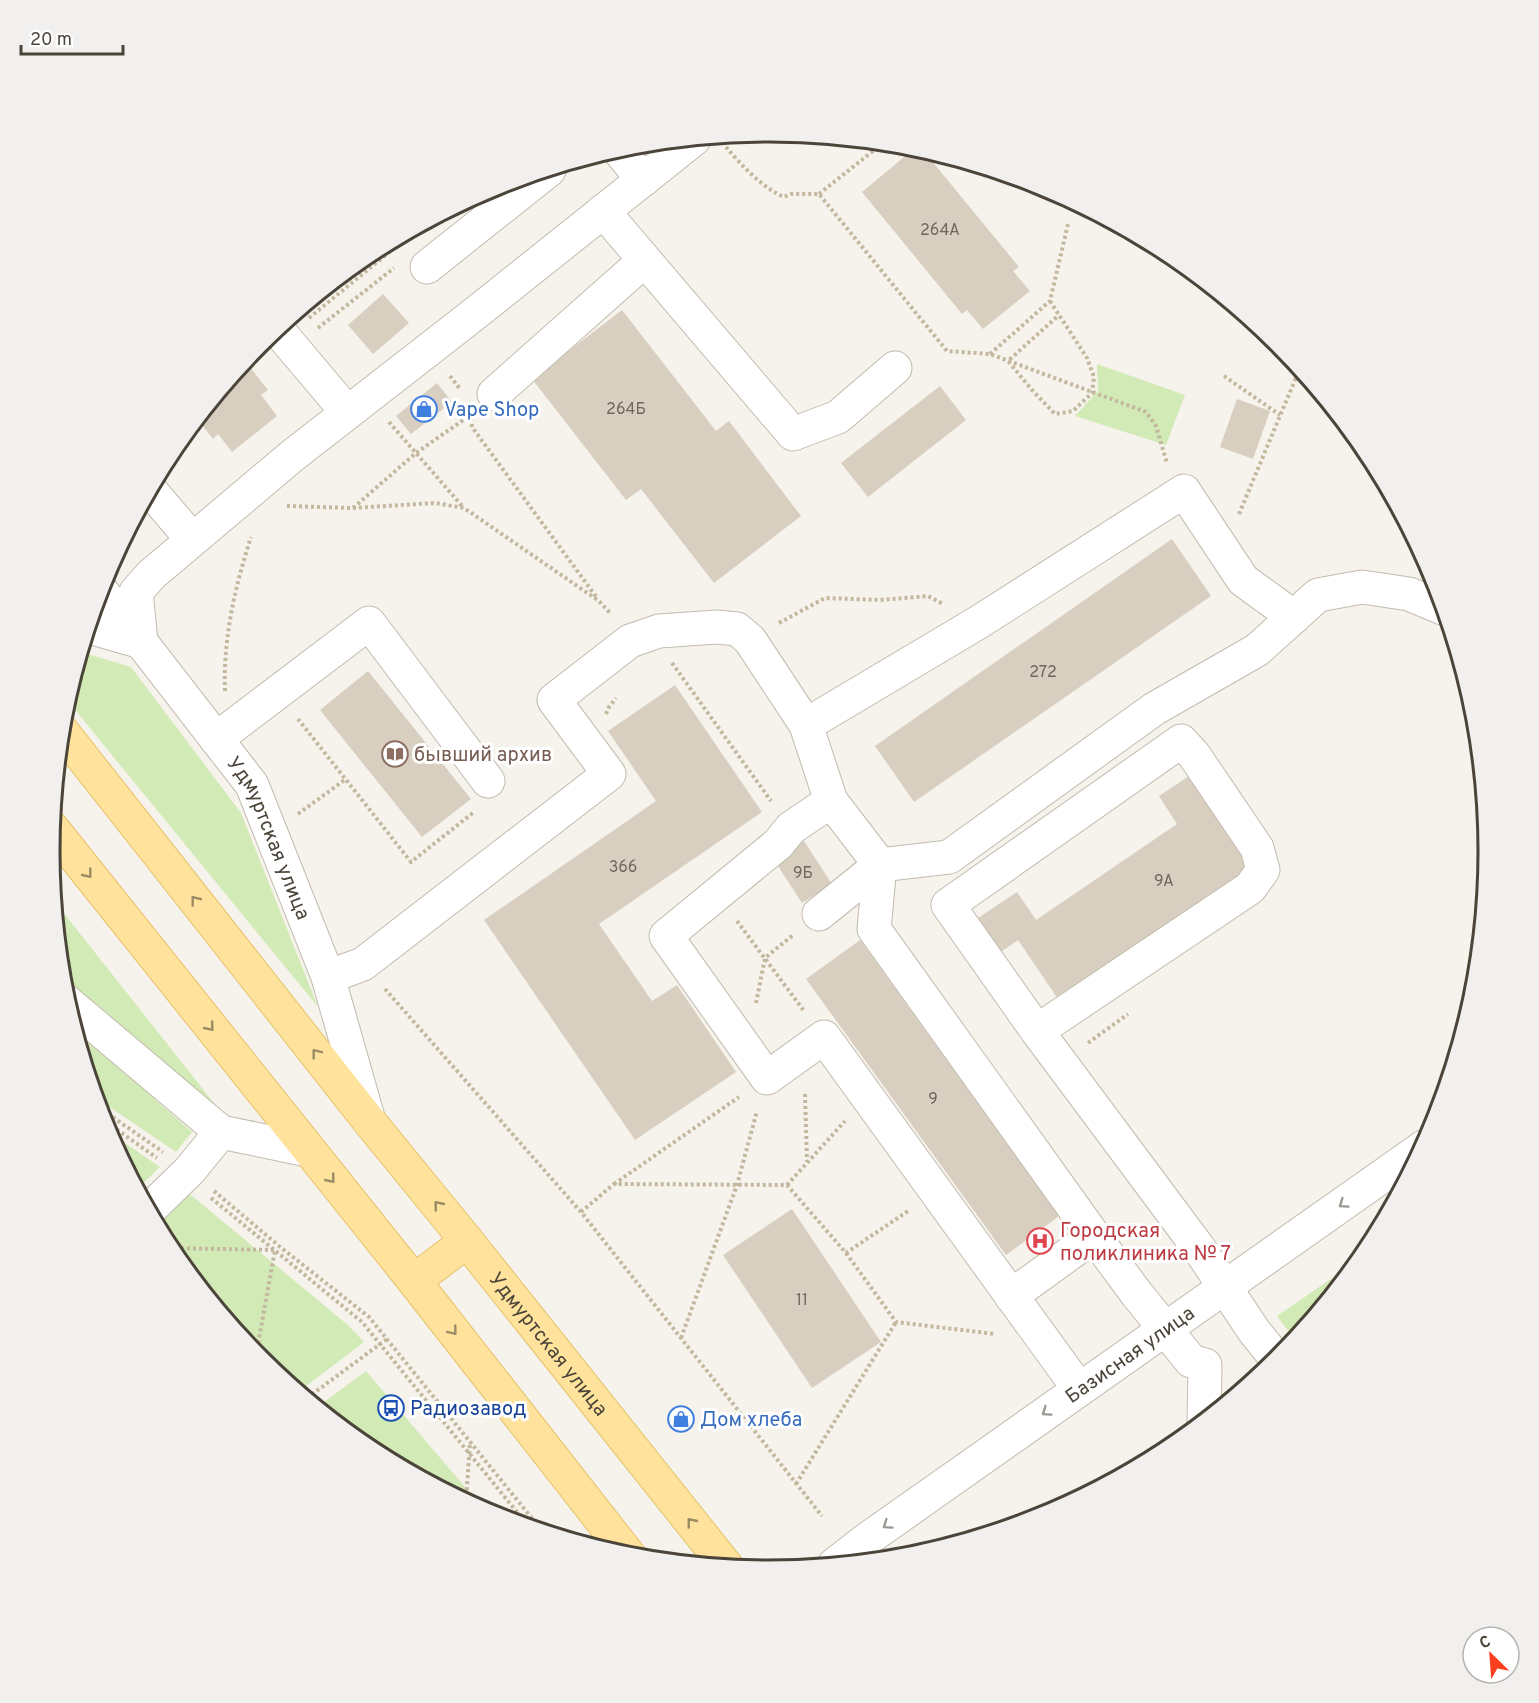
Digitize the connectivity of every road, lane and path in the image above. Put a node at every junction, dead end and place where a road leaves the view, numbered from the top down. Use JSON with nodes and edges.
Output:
{"nodes":[{"id":1,"x":714,"y":145,"type":"edge"},
{"id":2,"x":700,"y":146,"type":"edge"},
{"id":3,"x":874,"y":150,"type":"edge"},
{"id":4,"x":625,"y":157,"type":"edge"},
{"id":5,"x":643,"y":180,"type":"junction"},
{"id":6,"x":532,"y":183,"type":"edge"},
{"id":7,"x":819,"y":194,"type":"junction"},
{"id":8,"x":603,"y":212,"type":"junction"},
{"id":9,"x":1068,"y":224,"type":"dead end"},
{"id":10,"x":384,"y":256,"type":"edge"},
{"id":11,"x":644,"y":261,"type":"junction"},
{"id":12,"x":427,"y":267,"type":"joint"},
{"id":13,"x":1050,"y":301,"type":"junction"},
{"id":14,"x":1059,"y":315,"type":"junction"},
{"id":15,"x":285,"y":338,"type":"edge"},
{"id":16,"x":441,"y":340,"type":"junction"},
{"id":17,"x":990,"y":354,"type":"junction"},
{"id":18,"x":1008,"y":361,"type":"junction"},
{"id":19,"x":895,"y":368,"type":"dead end"},
{"id":20,"x":1224,"y":376,"type":"dead end"},
{"id":21,"x":1296,"y":377,"type":"edge"},
{"id":22,"x":461,"y":391,"type":"dead end"},
{"id":23,"x":1092,"y":393,"type":"junction"},
{"id":24,"x":482,"y":401,"type":"joint"},
{"id":25,"x":347,"y":412,"type":"junction"},
{"id":26,"x":1280,"y":415,"type":"junction"},
{"id":27,"x":471,"y":416,"type":"junction"},
{"id":28,"x":386,"y":419,"type":"dead end"},
{"id":29,"x":416,"y":453,"type":"junction"},
{"id":30,"x":1184,"y":491,"type":"junction"},
{"id":31,"x":155,"y":496,"type":"edge"},
{"id":32,"x":285,"y":506,"type":"dead end"},
{"id":33,"x":352,"y":508,"type":"junction"},
{"id":34,"x":464,"y":508,"type":"junction"},
{"id":35,"x":255,"y":527,"type":"dead end"},
{"id":36,"x":192,"y":539,"type":"junction"},
{"id":37,"x":1224,"y":551,"type":"junction"},
{"id":38,"x":107,"y":598,"type":"edge"},
{"id":39,"x":599,"y":601,"type":"junction"},
{"id":40,"x":1434,"y":604,"type":"edge"},
{"id":41,"x":1294,"y":617,"type":"junction"},
{"id":42,"x":979,"y":622,"type":"junction"},
{"id":43,"x":96,"y":629,"type":"edge"},
{"id":44,"x":630,"y":640,"type":"junction"},
{"id":45,"x":750,"y":640,"type":"junction"},
{"id":46,"x":141,"y":642,"type":"junction"},
{"id":47,"x":672,"y":663,"type":"dead end"},
{"id":48,"x":278,"y":692,"type":"junction"},
{"id":49,"x":621,"y":692,"type":"dead end"},
{"id":50,"x":225,"y":694,"type":"dead end"},
{"id":51,"x":1154,"y":709,"type":"junction"},
{"id":52,"x":605,"y":717,"type":"dead end"},
{"id":53,"x":806,"y":725,"type":"junction"},
{"id":54,"x":69,"y":739,"type":"edge"},
{"id":55,"x":216,"y":739,"type":"junction"},
{"id":56,"x":1180,"y":741,"type":"junction"},
{"id":57,"x":346,"y":779,"type":"junction"},
{"id":58,"x":488,"y":781,"type":"joint"},
{"id":59,"x":831,"y":801,"type":"junction"},
{"id":60,"x":289,"y":820,"type":"dead end"},
{"id":61,"x":791,"y":828,"type":"junction"},
{"id":62,"x":61,"y":839,"type":"edge"},
{"id":63,"x":880,"y":866,"type":"junction"},
{"id":64,"x":717,"y":894,"type":"junction"},
{"id":65,"x":948,"y":905,"type":"junction"},
{"id":66,"x":819,"y":914,"type":"joint"},
{"id":67,"x":765,"y":958,"type":"junction"},
{"id":68,"x":363,"y":964,"type":"junction"},
{"id":69,"x":328,"y":977,"type":"junction"},
{"id":70,"x":79,"y":1012,"type":"edge"},
{"id":71,"x":1037,"y":1031,"type":"junction"},
{"id":72,"x":814,"y":1045,"type":"junction"},
{"id":73,"x":746,"y":1049,"type":"junction"},
{"id":74,"x":766,"y":1078,"type":"junction"},
{"id":75,"x":867,"y":1096,"type":"junction"},
{"id":76,"x":112,"y":1117,"type":"edge"},
{"id":77,"x":369,"y":1121,"type":"junction"},
{"id":78,"x":116,"y":1128,"type":"edge"},
{"id":79,"x":221,"y":1132,"type":"junction"},
{"id":80,"x":308,"y":1150,"type":"junction"},
{"id":81,"x":807,"y":1162,"type":"junction"},
{"id":82,"x":186,"y":1173,"type":"junction"},
{"id":83,"x":1402,"y":1173,"type":"edge"},
{"id":84,"x":614,"y":1184,"type":"junction"},
{"id":85,"x":737,"y":1185,"type":"junction"},
{"id":86,"x":787,"y":1185,"type":"junction"},
{"id":87,"x":1387,"y":1190,"type":"edge"},
{"id":88,"x":936,"y":1191,"type":"junction"},
{"id":89,"x":154,"y":1204,"type":"edge"},
{"id":90,"x":581,"y":1212,"type":"junction"},
{"id":91,"x":1094,"y":1236,"type":"junction"},
{"id":92,"x":467,"y":1241,"type":"junction"},
{"id":93,"x":181,"y":1248,"type":"edge"},
{"id":94,"x":277,"y":1248,"type":"junction"},
{"id":95,"x":846,"y":1253,"type":"junction"},
{"id":96,"x":414,"y":1281,"type":"junction"},
{"id":97,"x":1226,"y":1287,"type":"junction"},
{"id":98,"x":1011,"y":1296,"type":"junction"},
{"id":99,"x":896,"y":1322,"type":"junction"},
{"id":100,"x":1166,"y":1329,"type":"junction"},
{"id":101,"x":1041,"y":1337,"type":"junction"},
{"id":102,"x":681,"y":1338,"type":"junction"},
{"id":103,"x":387,"y":1339,"type":"junction"},
{"id":104,"x":258,"y":1343,"type":"edge"},
{"id":105,"x":380,"y":1344,"type":"junction"},
{"id":106,"x":1271,"y":1353,"type":"edge"},
{"id":107,"x":1078,"y":1389,"type":"junction"},
{"id":108,"x":313,"y":1394,"type":"edge"},
{"id":109,"x":1204,"y":1411,"type":"edge"},
{"id":110,"x":470,"y":1442,"type":"junction"},
{"id":111,"x":469,"y":1453,"type":"junction"},
{"id":112,"x":796,"y":1484,"type":"junction"},
{"id":113,"x":467,"y":1493,"type":"edge"},
{"id":114,"x":519,"y":1515,"type":"edge"},
{"id":115,"x":822,"y":1516,"type":"dead end"},
{"id":116,"x":533,"y":1520,"type":"edge"},
{"id":117,"x":621,"y":1545,"type":"edge"},
{"id":118,"x":845,"y":1556,"type":"edge"},
{"id":119,"x":720,"y":1559,"type":"edge"}],
"edges":[{"from":1,"to":7,"type":"path"},
{"from":2,"to":5,"type":"street"},
{"from":3,"to":7,"type":"path"},
{"from":4,"to":5,"type":"street"},
{"from":5,"to":8,"type":"street"},
{"from":6,"to":12,"type":"street"},
{"from":7,"to":17,"type":"path"},
{"from":8,"to":11,"type":"street"},
{"from":8,"to":16,"type":"street"},
{"from":9,"to":13,"type":"path"},
{"from":10,"to":15,"type":"path"},
{"from":11,"to":19,"type":"street"},
{"from":11,"to":24,"type":"street"},
{"from":12,"to":15,"type":"path"},
{"from":13,"to":14,"type":"path"},
{"from":13,"to":17,"type":"path"},
{"from":14,"to":18,"type":"path"},
{"from":14,"to":23,"type":"path"},
{"from":15,"to":25,"type":"street"},
{"from":16,"to":22,"type":"path"},
{"from":16,"to":25,"type":"street"},
{"from":17,"to":18,"type":"path"},
{"from":18,"to":23,"type":"path"},
{"from":18,"to":23,"type":"path"},
{"from":20,"to":26,"type":"path"},
{"from":21,"to":26,"type":"path"},
{"from":23,"to":30,"type":"path"},
{"from":24,"to":27,"type":"path"},
{"from":25,"to":36,"type":"street"},
{"from":26,"to":37,"type":"path"},
{"from":27,"to":29,"type":"path"},
{"from":27,"to":39,"type":"path"},
{"from":28,"to":29,"type":"path"},
{"from":29,"to":33,"type":"path"},
{"from":29,"to":34,"type":"path"},
{"from":30,"to":37,"type":"street"},
{"from":30,"to":42,"type":"street"},
{"from":31,"to":36,"type":"street"},
{"from":32,"to":33,"type":"path"},
{"from":33,"to":34,"type":"path"},
{"from":34,"to":39,"type":"path"},
{"from":35,"to":50,"type":"path"},
{"from":36,"to":46,"type":"street"},
{"from":37,"to":41,"type":"street"},
{"from":38,"to":46,"type":"street","name":"Удмуртская улица"},
{"from":39,"to":44,"type":"path"},
{"from":40,"to":41,"type":"street"},
{"from":41,"to":51,"type":"street"},
{"from":42,"to":45,"type":"path"},
{"from":42,"to":53,"type":"street"},
{"from":43,"to":46,"type":"street"},
{"from":44,"to":45,"type":"street"},
{"from":44,"to":68,"type":"street"},
{"from":45,"to":53,"type":"street"},
{"from":46,"to":55,"type":"street","name":"Удмуртская улица"},
{"from":47,"to":61,"type":"path"},
{"from":48,"to":55,"type":"street"},
{"from":48,"to":57,"type":"path"},
{"from":48,"to":58,"type":"street"},
{"from":49,"to":52,"type":"path"},
{"from":51,"to":56,"type":"street"},
{"from":51,"to":63,"type":"street"},
{"from":53,"to":59,"type":"street"},
{"from":77,"to":54,"type":"main road","name":"Удмуртская улица","one_way":true},
{"from":55,"to":69,"type":"street","name":"Удмуртская улица"},
{"from":56,"to":65,"type":"street"},
{"from":56,"to":71,"type":"street"},
{"from":57,"to":58,"type":"path"},
{"from":57,"to":60,"type":"path"},
{"from":59,"to":61,"type":"street"},
{"from":59,"to":63,"type":"street"},
{"from":61,"to":64,"type":"street"},
{"from":62,"to":80,"type":"main road","one_way":true},
{"from":63,"to":65,"type":"street"},
{"from":63,"to":66,"type":"street"},
{"from":63,"to":91,"type":"street"},
{"from":64,"to":67,"type":"path"},
{"from":64,"to":73,"type":"street"},
{"from":65,"to":71,"type":"street"},
{"from":66,"to":67,"type":"path"},
{"from":67,"to":72,"type":"path"},
{"from":67,"to":73,"type":"path"},
{"from":68,"to":69,"type":"street"},
{"from":68,"to":90,"type":"path"},
{"from":69,"to":77,"type":"street","name":"Удмуртская улица"},
{"from":70,"to":79,"type":"street"},
{"from":71,"to":97,"type":"street"},
{"from":72,"to":74,"type":"street"},
{"from":72,"to":75,"type":"street"},
{"from":72,"to":81,"type":"path"},
{"from":73,"to":74,"type":"street"},
{"from":74,"to":84,"type":"path"},
{"from":74,"to":85,"type":"path"},
{"from":75,"to":81,"type":"path"},
{"from":75,"to":88,"type":"street"},
{"from":76,"to":82,"type":"path"},
{"from":92,"to":77,"type":"main road","name":"Удмуртская улица","one_way":true},
{"from":78,"to":82,"type":"path"},
{"from":79,"to":80,"type":"street"},
{"from":79,"to":82,"type":"street"},
{"from":80,"to":96,"type":"main road","one_way":true},
{"from":81,"to":86,"type":"path"},
{"from":82,"to":89,"type":"street"},
{"from":82,"to":94,"type":"path"},
{"from":82,"to":94,"type":"path"},
{"from":83,"to":87,"type":"street","name":"Базисная улица"},
{"from":84,"to":85,"type":"path"},
{"from":84,"to":90,"type":"path"},
{"from":85,"to":86,"type":"path"},
{"from":85,"to":102,"type":"path"},
{"from":86,"to":95,"type":"path"},
{"from":87,"to":97,"type":"street","name":"Базисная улица","one_way":true},
{"from":88,"to":95,"type":"path"},
{"from":88,"to":98,"type":"street"},
{"from":90,"to":102,"type":"path"},
{"from":91,"to":98,"type":"street"},
{"from":91,"to":100,"type":"street"},
{"from":92,"to":96,"type":"main road"},
{"from":119,"to":92,"type":"main road","name":"Удмуртская улица","one_way":true},
{"from":93,"to":94,"type":"path"},
{"from":94,"to":103,"type":"path"},
{"from":94,"to":104,"type":"path"},
{"from":94,"to":105,"type":"path"},
{"from":95,"to":99,"type":"path"},
{"from":96,"to":117,"type":"main road","one_way":true},
{"from":97,"to":100,"type":"street","name":"Базисная улица"},
{"from":97,"to":106,"type":"street"},
{"from":98,"to":101,"type":"street"},
{"from":99,"to":101,"type":"path"},
{"from":99,"to":112,"type":"path"},
{"from":100,"to":107,"type":"street","name":"Базисная улица"},
{"from":100,"to":109,"type":"street"},
{"from":101,"to":107,"type":"street"},
{"from":102,"to":112,"type":"path"},
{"from":103,"to":105,"type":"path"},
{"from":103,"to":110,"type":"path"},
{"from":105,"to":108,"type":"path"},
{"from":105,"to":111,"type":"path"},
{"from":107,"to":118,"type":"street","name":"Базисная улица","one_way":true},
{"from":110,"to":111,"type":"path"},
{"from":110,"to":116,"type":"path"},
{"from":111,"to":113,"type":"path"},
{"from":111,"to":114,"type":"path"},
{"from":112,"to":115,"type":"path"}]}
